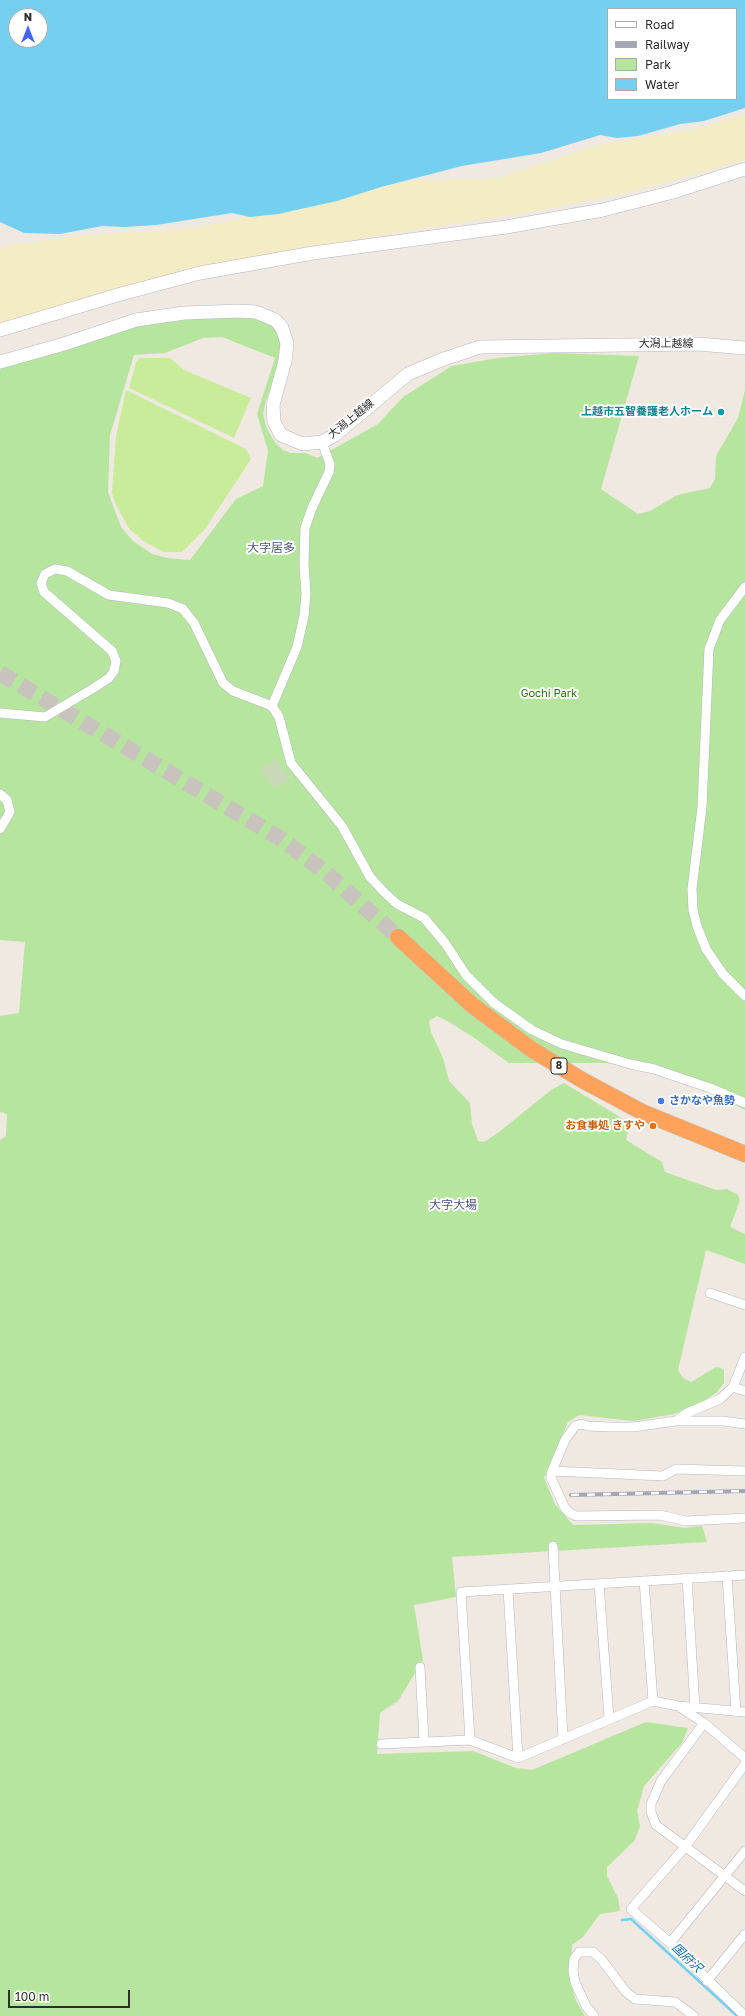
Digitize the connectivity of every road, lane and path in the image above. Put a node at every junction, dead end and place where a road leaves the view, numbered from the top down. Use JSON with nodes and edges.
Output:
{"nodes":[{"id":1,"x":745,"y":169,"type":"edge"},
{"id":2,"x":0,"y":330,"type":"edge"},
{"id":3,"x":745,"y":348,"type":"edge"},
{"id":4,"x":0,"y":362,"type":"edge"},
{"id":5,"x":322,"y":442,"type":"junction"},
{"id":6,"x":745,"y":587,"type":"edge"},
{"id":7,"x":272,"y":706,"type":"junction"},
{"id":8,"x":0,"y":713,"type":"edge"},
{"id":9,"x":0,"y":794,"type":"edge"},
{"id":10,"x":0,"y":829,"type":"edge"},
{"id":11,"x":398,"y":938,"type":"tunnel mouth"},
{"id":12,"x":745,"y":996,"type":"edge"},
{"id":13,"x":745,"y":1103,"type":"edge"},
{"id":14,"x":745,"y":1154,"type":"edge"},
{"id":15,"x":710,"y":1293,"type":"dead end"},
{"id":16,"x":745,"y":1305,"type":"edge"},
{"id":17,"x":745,"y":1357,"type":"edge"},
{"id":18,"x":734,"y":1387,"type":"junction"},
{"id":19,"x":745,"y":1391,"type":"edge"},
{"id":20,"x":676,"y":1421,"type":"junction"},
{"id":21,"x":745,"y":1424,"type":"edge"},
{"id":22,"x":745,"y":1470,"type":"edge"},
{"id":23,"x":552,"y":1471,"type":"junction"},
{"id":24,"x":745,"y":1518,"type":"edge"},
{"id":25,"x":553,"y":1546,"type":"dead end"},
{"id":26,"x":745,"y":1575,"type":"edge"},
{"id":27,"x":727,"y":1576,"type":"junction"},
{"id":28,"x":687,"y":1578,"type":"junction"},
{"id":29,"x":644,"y":1581,"type":"junction"},
{"id":30,"x":599,"y":1584,"type":"junction"},
{"id":31,"x":555,"y":1586,"type":"junction"},
{"id":32,"x":508,"y":1589,"type":"junction"},
{"id":33,"x":420,"y":1668,"type":"dead end"},
{"id":34,"x":653,"y":1701,"type":"junction"},
{"id":35,"x":678,"y":1706,"type":"junction"},
{"id":36,"x":695,"y":1708,"type":"junction"},
{"id":37,"x":740,"y":1712,"type":"edge"},
{"id":38,"x":609,"y":1718,"type":"junction"},
{"id":39,"x":704,"y":1723,"type":"junction"},
{"id":40,"x":563,"y":1739,"type":"junction"},
{"id":41,"x":470,"y":1740,"type":"junction"},
{"id":42,"x":424,"y":1741,"type":"junction"},
{"id":43,"x":381,"y":1744,"type":"dead end"},
{"id":44,"x":518,"y":1758,"type":"junction"},
{"id":45,"x":745,"y":1758,"type":"edge"},
{"id":46,"x":745,"y":1764,"type":"edge"},
{"id":47,"x":684,"y":1847,"type":"junction"},
{"id":48,"x":745,"y":1851,"type":"edge"},
{"id":49,"x":726,"y":1876,"type":"junction"},
{"id":50,"x":745,"y":1891,"type":"edge"},
{"id":51,"x":745,"y":1934,"type":"edge"},
{"id":52,"x":670,"y":1943,"type":"junction"},
{"id":53,"x":707,"y":1981,"type":"junction"},
{"id":54,"x":594,"y":2016,"type":"edge"},
{"id":55,"x":694,"y":2016,"type":"edge"},
{"id":56,"x":744,"y":2016,"type":"edge"}],
"edges":[{"from":1,"to":2,"type":"main road"},
{"from":3,"to":5,"type":"main road","name":"大潟上越線"},
{"from":4,"to":5,"type":"main road","name":"大潟上越線"},
{"from":5,"to":7,"type":"street"},
{"from":6,"to":12,"type":"street"},
{"from":7,"to":8,"type":"street"},
{"from":7,"to":13,"type":"street"},
{"from":9,"to":10,"type":"street"},
{"from":11,"to":14,"type":"highway","number":"8"},
{"from":15,"to":16,"type":"street"},
{"from":17,"to":18,"type":"street"},
{"from":18,"to":19,"type":"street"},
{"from":18,"to":20,"type":"street"},
{"from":20,"to":21,"type":"street"},
{"from":20,"to":23,"type":"street"},
{"from":22,"to":23,"type":"street"},
{"from":23,"to":24,"type":"street"},
{"from":25,"to":31,"type":"street"},
{"from":26,"to":27,"type":"street"},
{"from":27,"to":28,"type":"street"},
{"from":27,"to":37,"type":"street"},
{"from":28,"to":29,"type":"street"},
{"from":28,"to":36,"type":"street"},
{"from":29,"to":30,"type":"street"},
{"from":29,"to":34,"type":"street"},
{"from":30,"to":31,"type":"street"},
{"from":30,"to":38,"type":"street"},
{"from":31,"to":32,"type":"street"},
{"from":31,"to":40,"type":"street"},
{"from":32,"to":41,"type":"street"},
{"from":32,"to":44,"type":"street"},
{"from":33,"to":42,"type":"street"},
{"from":34,"to":35,"type":"street"},
{"from":34,"to":38,"type":"street"},
{"from":35,"to":36,"type":"street"},
{"from":35,"to":39,"type":"street"},
{"from":36,"to":37,"type":"street"},
{"from":38,"to":40,"type":"street"},
{"from":39,"to":45,"type":"street"},
{"from":39,"to":47,"type":"street"},
{"from":40,"to":44,"type":"street"},
{"from":41,"to":42,"type":"street"},
{"from":41,"to":44,"type":"street"},
{"from":42,"to":43,"type":"street"},
{"from":46,"to":47,"type":"street"},
{"from":47,"to":49,"type":"street"},
{"from":47,"to":52,"type":"street"},
{"from":48,"to":49,"type":"street"},
{"from":49,"to":50,"type":"street"},
{"from":49,"to":52,"type":"street"},
{"from":51,"to":53,"type":"street"},
{"from":52,"to":53,"type":"street"},
{"from":53,"to":56,"type":"street"},
{"from":54,"to":55,"type":"street"}]}
